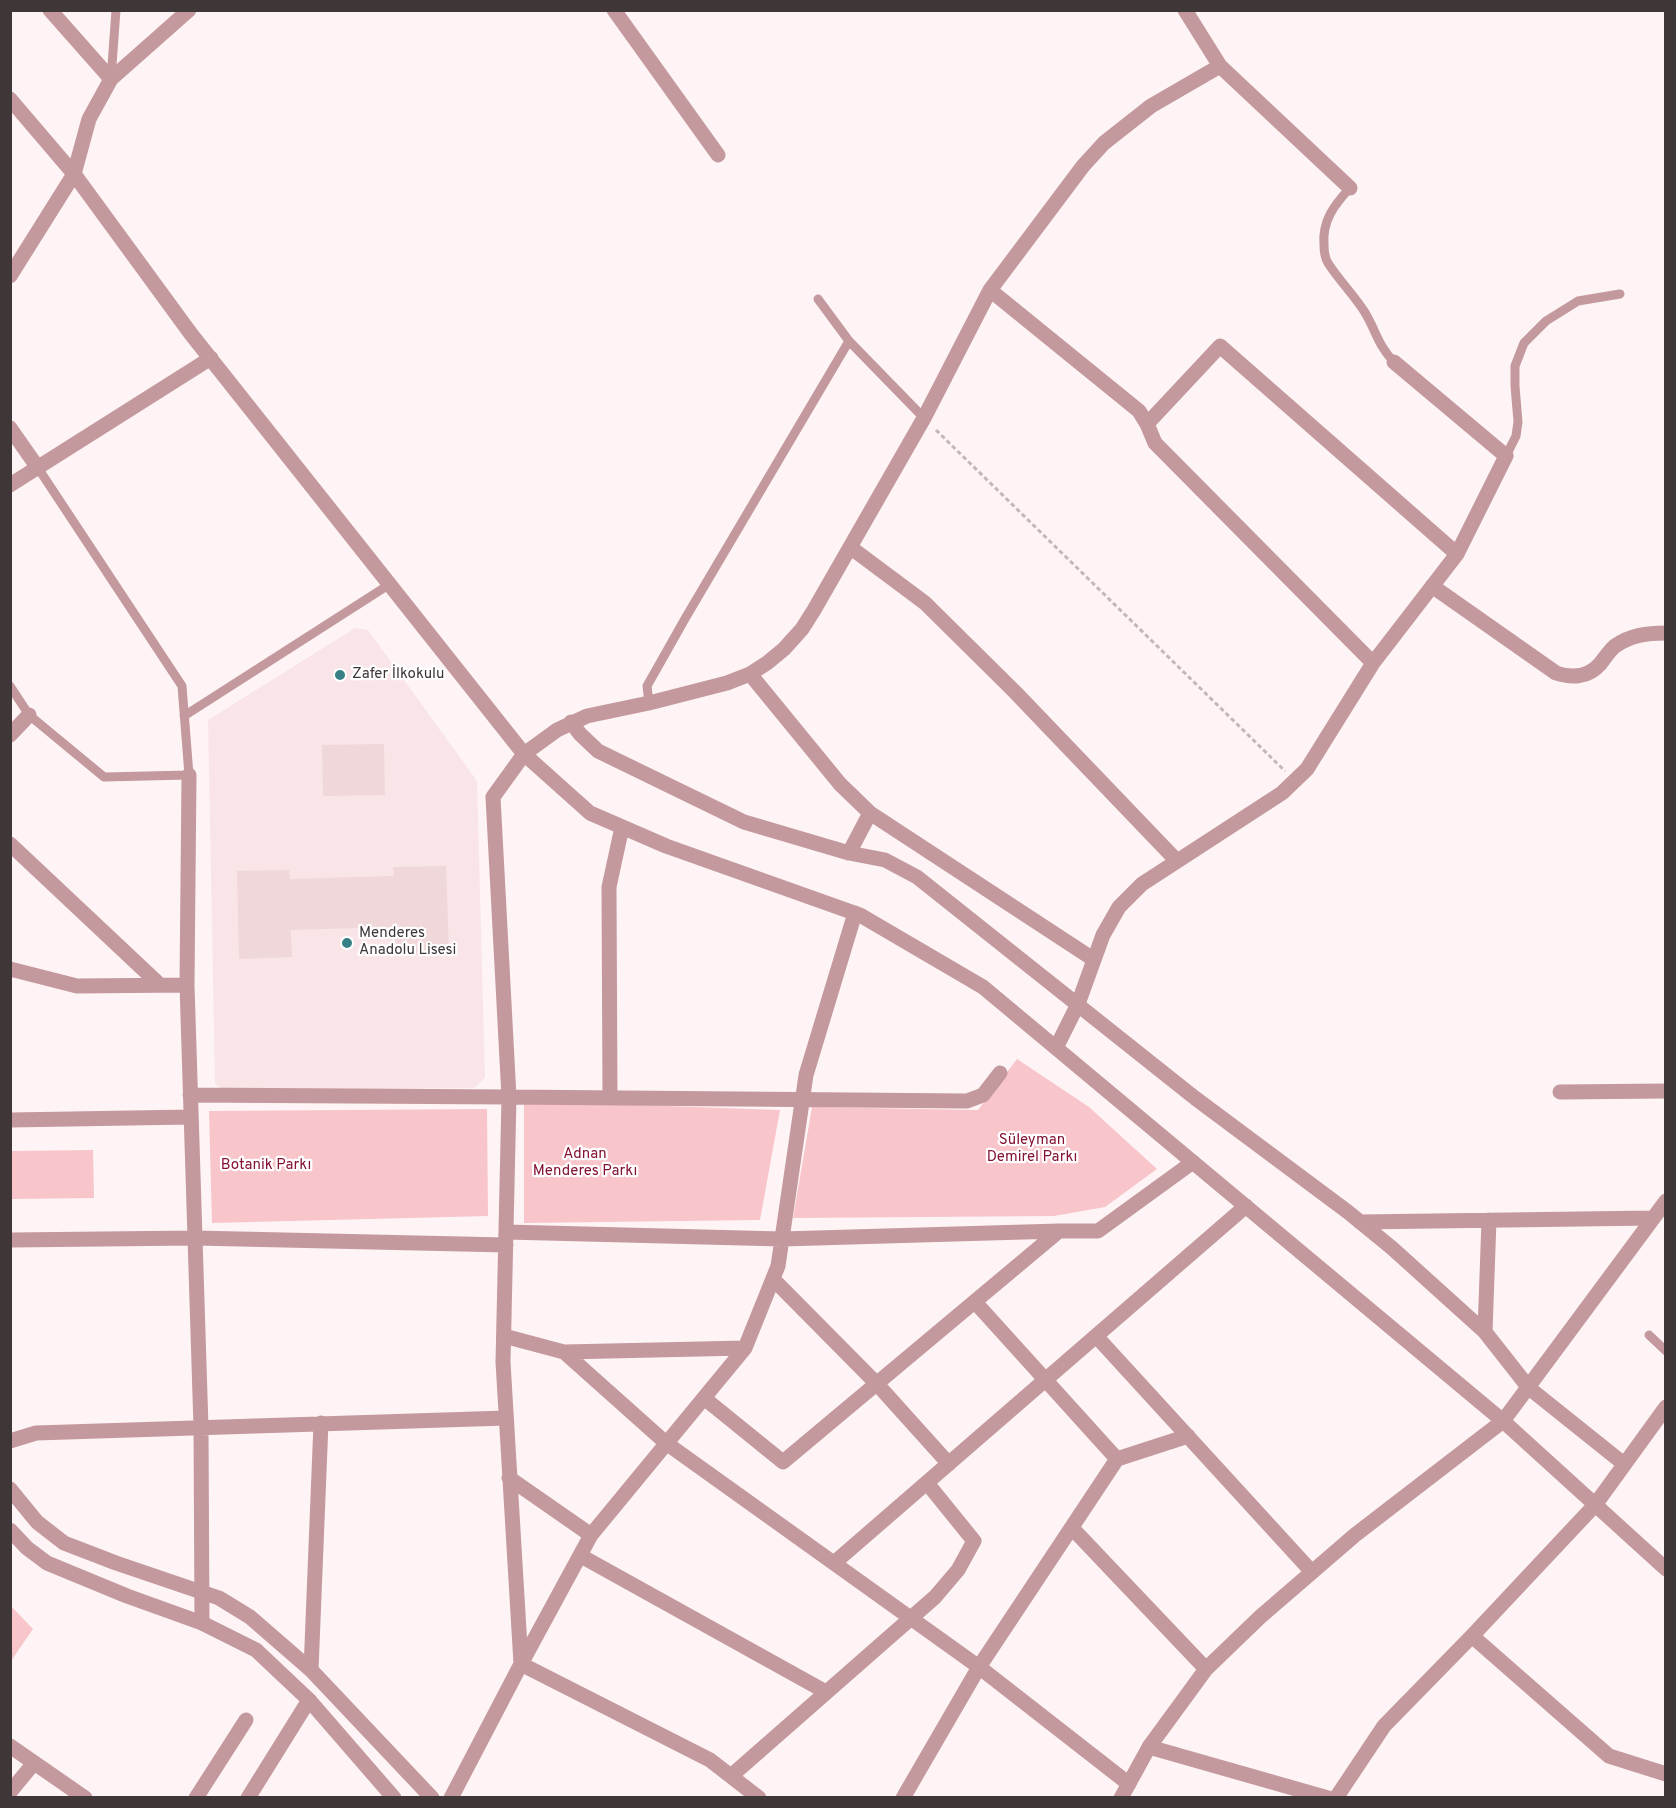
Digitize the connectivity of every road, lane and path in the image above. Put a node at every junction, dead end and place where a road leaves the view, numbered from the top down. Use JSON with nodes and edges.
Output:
{"nodes":[{"id":1,"x":50,"y":10,"type":"edge"},
{"id":2,"x":116,"y":10,"type":"edge"},
{"id":3,"x":189,"y":10,"type":"edge"},
{"id":4,"x":614,"y":10,"type":"edge"},
{"id":5,"x":1185,"y":10,"type":"edge"},
{"id":6,"x":1220,"y":66,"type":"junction"},
{"id":7,"x":111,"y":79,"type":"junction"},
{"id":8,"x":10,"y":99,"type":"edge"},
{"id":9,"x":718,"y":155,"type":"dead end"},
{"id":10,"x":74,"y":174,"type":"junction"},
{"id":11,"x":1350,"y":188,"type":"joint"},
{"id":12,"x":10,"y":276,"type":"edge"},
{"id":13,"x":990,"y":290,"type":"junction"},
{"id":14,"x":1620,"y":294,"type":"dead end"},
{"id":15,"x":818,"y":298,"type":"dead end"},
{"id":16,"x":849,"y":341,"type":"junction"},
{"id":17,"x":211,"y":358,"type":"junction"},
{"id":18,"x":1394,"y":362,"type":"joint"},
{"id":19,"x":924,"y":418,"type":"junction"},
{"id":20,"x":1147,"y":424,"type":"junction"},
{"id":21,"x":10,"y":428,"type":"edge"},
{"id":22,"x":1506,"y":456,"type":"junction"},
{"id":23,"x":38,"y":468,"type":"junction"},
{"id":24,"x":10,"y":485,"type":"edge"},
{"id":25,"x":850,"y":547,"type":"junction"},
{"id":26,"x":1457,"y":554,"type":"junction"},
{"id":27,"x":390,"y":584,"type":"junction"},
{"id":28,"x":1432,"y":586,"type":"junction"},
{"id":29,"x":1665,"y":633,"type":"edge"},
{"id":30,"x":1373,"y":663,"type":"junction"},
{"id":31,"x":750,"y":674,"type":"junction"},
{"id":32,"x":10,"y":686,"type":"edge"},
{"id":33,"x":649,"y":704,"type":"junction"},
{"id":34,"x":29,"y":715,"type":"junction"},
{"id":35,"x":184,"y":716,"type":"junction"},
{"id":36,"x":571,"y":722,"type":"junction"},
{"id":37,"x":10,"y":735,"type":"edge"},
{"id":38,"x":524,"y":754,"type":"junction"},
{"id":39,"x":189,"y":775,"type":"junction"},
{"id":40,"x":1295,"y":781,"type":"junction"},
{"id":41,"x":870,"y":813,"type":"junction"},
{"id":42,"x":622,"y":827,"type":"junction"},
{"id":43,"x":10,"y":844,"type":"edge"},
{"id":44,"x":849,"y":853,"type":"junction"},
{"id":45,"x":1177,"y":861,"type":"junction"},
{"id":46,"x":855,"y":913,"type":"junction"},
{"id":47,"x":1093,"y":959,"type":"junction"},
{"id":48,"x":10,"y":969,"type":"edge"},
{"id":49,"x":160,"y":985,"type":"junction"},
{"id":50,"x":187,"y":985,"type":"junction"},
{"id":51,"x":1078,"y":1004,"type":"junction"},
{"id":52,"x":1056,"y":1048,"type":"junction"},
{"id":53,"x":1000,"y":1072,"type":"dead end"},
{"id":54,"x":1665,"y":1091,"type":"edge"},
{"id":55,"x":1560,"y":1092,"type":"dead end"},
{"id":56,"x":190,"y":1095,"type":"junction"},
{"id":57,"x":509,"y":1097,"type":"junction"},
{"id":58,"x":610,"y":1098,"type":"junction"},
{"id":59,"x":802,"y":1100,"type":"junction"},
{"id":60,"x":191,"y":1118,"type":"junction"},
{"id":61,"x":10,"y":1120,"type":"edge"},
{"id":62,"x":1193,"y":1162,"type":"junction"},
{"id":63,"x":1665,"y":1201,"type":"edge"},
{"id":64,"x":1246,"y":1206,"type":"junction"},
{"id":65,"x":1653,"y":1218,"type":"junction"},
{"id":66,"x":1489,"y":1220,"type":"junction"},
{"id":67,"x":1360,"y":1222,"type":"junction"},
{"id":68,"x":1059,"y":1231,"type":"junction"},
{"id":69,"x":195,"y":1238,"type":"junction"},
{"id":70,"x":506,"y":1239,"type":"junction"},
{"id":71,"x":782,"y":1239,"type":"junction"},
{"id":72,"x":10,"y":1240,"type":"edge"},
{"id":73,"x":773,"y":1279,"type":"junction"},
{"id":74,"x":975,"y":1302,"type":"junction"},
{"id":75,"x":1485,"y":1332,"type":"junction"},
{"id":76,"x":1649,"y":1335,"type":"dead end"},
{"id":77,"x":504,"y":1336,"type":"junction"},
{"id":78,"x":1096,"y":1336,"type":"junction"},
{"id":79,"x":745,"y":1348,"type":"junction"},
{"id":80,"x":1665,"y":1351,"type":"edge"},
{"id":81,"x":564,"y":1352,"type":"junction"},
{"id":82,"x":1045,"y":1381,"type":"junction"},
{"id":83,"x":876,"y":1384,"type":"junction"},
{"id":84,"x":1528,"y":1388,"type":"junction"},
{"id":85,"x":704,"y":1398,"type":"junction"},
{"id":86,"x":1665,"y":1407,"type":"edge"},
{"id":87,"x":506,"y":1418,"type":"junction"},
{"id":88,"x":1503,"y":1421,"type":"junction"},
{"id":89,"x":321,"y":1423,"type":"junction"},
{"id":90,"x":201,"y":1427,"type":"junction"},
{"id":91,"x":1188,"y":1436,"type":"junction"},
{"id":92,"x":10,"y":1441,"type":"edge"},
{"id":93,"x":666,"y":1443,"type":"junction"},
{"id":94,"x":1117,"y":1459,"type":"junction"},
{"id":95,"x":949,"y":1464,"type":"junction"},
{"id":96,"x":1624,"y":1464,"type":"junction"},
{"id":97,"x":509,"y":1478,"type":"junction"},
{"id":98,"x":927,"y":1483,"type":"junction"},
{"id":99,"x":10,"y":1489,"type":"edge"},
{"id":100,"x":1595,"y":1505,"type":"junction"},
{"id":101,"x":1072,"y":1528,"type":"junction"},
{"id":102,"x":10,"y":1530,"type":"edge"},
{"id":103,"x":591,"y":1535,"type":"junction"},
{"id":104,"x":580,"y":1556,"type":"junction"},
{"id":105,"x":834,"y":1563,"type":"junction"},
{"id":106,"x":1665,"y":1569,"type":"edge"},
{"id":107,"x":1312,"y":1572,"type":"junction"},
{"id":108,"x":202,"y":1592,"type":"junction"},
{"id":109,"x":910,"y":1617,"type":"junction"},
{"id":110,"x":202,"y":1623,"type":"junction"},
{"id":111,"x":1472,"y":1636,"type":"junction"},
{"id":112,"x":521,"y":1664,"type":"junction"},
{"id":113,"x":979,"y":1667,"type":"junction"},
{"id":114,"x":310,"y":1670,"type":"junction"},
{"id":115,"x":1206,"y":1670,"type":"junction"},
{"id":116,"x":826,"y":1692,"type":"junction"},
{"id":117,"x":309,"y":1700,"type":"junction"},
{"id":118,"x":246,"y":1720,"type":"dead end"},
{"id":119,"x":10,"y":1746,"type":"edge"},
{"id":120,"x":1149,"y":1747,"type":"junction"},
{"id":121,"x":34,"y":1763,"type":"junction"},
{"id":122,"x":1665,"y":1774,"type":"edge"},
{"id":123,"x":731,"y":1776,"type":"junction"},
{"id":124,"x":1125,"y":1791,"type":"edge"},
{"id":125,"x":10,"y":1792,"type":"edge"},
{"id":126,"x":85,"y":1797,"type":"edge"},
{"id":127,"x":196,"y":1797,"type":"edge"},
{"id":128,"x":248,"y":1797,"type":"edge"},
{"id":129,"x":394,"y":1797,"type":"edge"},
{"id":130,"x":432,"y":1797,"type":"edge"},
{"id":131,"x":451,"y":1797,"type":"edge"},
{"id":132,"x":759,"y":1797,"type":"edge"},
{"id":133,"x":903,"y":1797,"type":"edge"},
{"id":134,"x":1328,"y":1797,"type":"edge"},
{"id":135,"x":1336,"y":1797,"type":"edge"}],
"edges":[{"from":1,"to":7,"type":"street"},
{"from":2,"to":7,"type":"lane"},
{"from":3,"to":7,"type":"street"},
{"from":4,"to":9,"type":"street"},
{"from":5,"to":6,"type":"street"},
{"from":6,"to":11,"type":"street"},
{"from":6,"to":13,"type":"street"},
{"from":7,"to":10,"type":"street"},
{"from":8,"to":10,"type":"street"},
{"from":10,"to":12,"type":"street"},
{"from":10,"to":17,"type":"street"},
{"from":11,"to":18,"type":"lane"},
{"from":13,"to":19,"type":"street"},
{"from":13,"to":20,"type":"street"},
{"from":14,"to":22,"type":"lane"},
{"from":15,"to":16,"type":"lane"},
{"from":16,"to":19,"type":"lane"},
{"from":16,"to":33,"type":"lane"},
{"from":17,"to":23,"type":"street"},
{"from":17,"to":27,"type":"street"},
{"from":18,"to":22,"type":"street"},
{"from":19,"to":25,"type":"street"},
{"from":19,"to":40,"type":"path"},
{"from":20,"to":26,"type":"street"},
{"from":20,"to":30,"type":"street"},
{"from":21,"to":23,"type":"street"},
{"from":22,"to":26,"type":"street"},
{"from":23,"to":24,"type":"street"},
{"from":23,"to":35,"type":"lane"},
{"from":25,"to":31,"type":"street"},
{"from":25,"to":45,"type":"street"},
{"from":26,"to":28,"type":"street"},
{"from":27,"to":35,"type":"lane"},
{"from":27,"to":38,"type":"street"},
{"from":28,"to":29,"type":"street"},
{"from":28,"to":30,"type":"street"},
{"from":30,"to":40,"type":"street"},
{"from":31,"to":33,"type":"street"},
{"from":31,"to":41,"type":"street"},
{"from":32,"to":34,"type":"lane"},
{"from":33,"to":36,"type":"street"},
{"from":34,"to":37,"type":"street"},
{"from":34,"to":39,"type":"lane"},
{"from":35,"to":39,"type":"lane"},
{"from":36,"to":38,"type":"street"},
{"from":36,"to":44,"type":"street"},
{"from":38,"to":42,"type":"street"},
{"from":38,"to":57,"type":"street"},
{"from":39,"to":50,"type":"street"},
{"from":40,"to":45,"type":"street"},
{"from":41,"to":44,"type":"street"},
{"from":41,"to":47,"type":"street"},
{"from":42,"to":46,"type":"street"},
{"from":42,"to":58,"type":"street"},
{"from":43,"to":49,"type":"street"},
{"from":44,"to":51,"type":"street"},
{"from":45,"to":47,"type":"street"},
{"from":46,"to":52,"type":"street"},
{"from":46,"to":59,"type":"street"},
{"from":47,"to":51,"type":"street"},
{"from":48,"to":49,"type":"street"},
{"from":49,"to":50,"type":"street"},
{"from":50,"to":56,"type":"street"},
{"from":51,"to":52,"type":"street"},
{"from":51,"to":67,"type":"street"},
{"from":52,"to":62,"type":"street"},
{"from":53,"to":59,"type":"street"},
{"from":54,"to":55,"type":"street"},
{"from":56,"to":57,"type":"street"},
{"from":56,"to":60,"type":"street"},
{"from":57,"to":58,"type":"street"},
{"from":57,"to":70,"type":"street"},
{"from":58,"to":59,"type":"street"},
{"from":59,"to":71,"type":"street"},
{"from":60,"to":61,"type":"street"},
{"from":60,"to":69,"type":"street"},
{"from":62,"to":64,"type":"street"},
{"from":62,"to":68,"type":"street"},
{"from":63,"to":65,"type":"street"},
{"from":64,"to":78,"type":"street"},
{"from":64,"to":88,"type":"street"},
{"from":65,"to":66,"type":"street"},
{"from":65,"to":84,"type":"street"},
{"from":66,"to":67,"type":"street"},
{"from":66,"to":75,"type":"street"},
{"from":67,"to":75,"type":"street"},
{"from":68,"to":71,"type":"street"},
{"from":68,"to":74,"type":"street"},
{"from":69,"to":70,"type":"street"},
{"from":69,"to":72,"type":"street"},
{"from":69,"to":90,"type":"street"},
{"from":70,"to":71,"type":"street"},
{"from":70,"to":77,"type":"street"},
{"from":71,"to":73,"type":"street"},
{"from":73,"to":79,"type":"street"},
{"from":73,"to":83,"type":"street"},
{"from":74,"to":82,"type":"street"},
{"from":74,"to":83,"type":"street"},
{"from":75,"to":84,"type":"street"},
{"from":76,"to":80,"type":"lane"},
{"from":77,"to":81,"type":"street"},
{"from":77,"to":87,"type":"street"},
{"from":78,"to":82,"type":"street"},
{"from":78,"to":91,"type":"street"},
{"from":79,"to":81,"type":"street"},
{"from":79,"to":85,"type":"street"},
{"from":81,"to":93,"type":"street"},
{"from":82,"to":94,"type":"street"},
{"from":82,"to":95,"type":"street"},
{"from":83,"to":85,"type":"street"},
{"from":83,"to":95,"type":"street"},
{"from":84,"to":88,"type":"street"},
{"from":84,"to":96,"type":"street"},
{"from":85,"to":93,"type":"street"},
{"from":86,"to":96,"type":"street"},
{"from":87,"to":89,"type":"street"},
{"from":87,"to":97,"type":"street"},
{"from":88,"to":100,"type":"street"},
{"from":88,"to":107,"type":"street"},
{"from":89,"to":90,"type":"street"},
{"from":89,"to":114,"type":"street"},
{"from":90,"to":92,"type":"street"},
{"from":90,"to":108,"type":"street"},
{"from":91,"to":94,"type":"street"},
{"from":91,"to":107,"type":"street"},
{"from":93,"to":103,"type":"street"},
{"from":93,"to":105,"type":"street"},
{"from":94,"to":101,"type":"street"},
{"from":95,"to":98,"type":"street"},
{"from":96,"to":100,"type":"street"},
{"from":97,"to":103,"type":"street"},
{"from":97,"to":112,"type":"street"},
{"from":98,"to":105,"type":"street"},
{"from":98,"to":109,"type":"street"},
{"from":99,"to":108,"type":"street"},
{"from":100,"to":106,"type":"street"},
{"from":100,"to":111,"type":"street"},
{"from":101,"to":113,"type":"street"},
{"from":101,"to":115,"type":"street"},
{"from":102,"to":110,"type":"street"},
{"from":103,"to":104,"type":"street"},
{"from":104,"to":112,"type":"street"},
{"from":104,"to":116,"type":"street"},
{"from":105,"to":109,"type":"street"},
{"from":107,"to":115,"type":"street"},
{"from":108,"to":110,"type":"street"},
{"from":108,"to":114,"type":"street"},
{"from":109,"to":113,"type":"street"},
{"from":109,"to":116,"type":"street"},
{"from":110,"to":117,"type":"street"},
{"from":111,"to":122,"type":"street"},
{"from":111,"to":135,"type":"street"},
{"from":112,"to":123,"type":"street"},
{"from":112,"to":131,"type":"street"},
{"from":113,"to":124,"type":"street"},
{"from":113,"to":133,"type":"street"},
{"from":114,"to":130,"type":"street"},
{"from":115,"to":120,"type":"street"},
{"from":116,"to":123,"type":"street"},
{"from":117,"to":128,"type":"street"},
{"from":117,"to":129,"type":"street"},
{"from":118,"to":127,"type":"street"},
{"from":119,"to":121,"type":"street"},
{"from":120,"to":124,"type":"street"},
{"from":120,"to":134,"type":"street"},
{"from":121,"to":125,"type":"street"},
{"from":121,"to":126,"type":"street"},
{"from":123,"to":132,"type":"street"}]}
